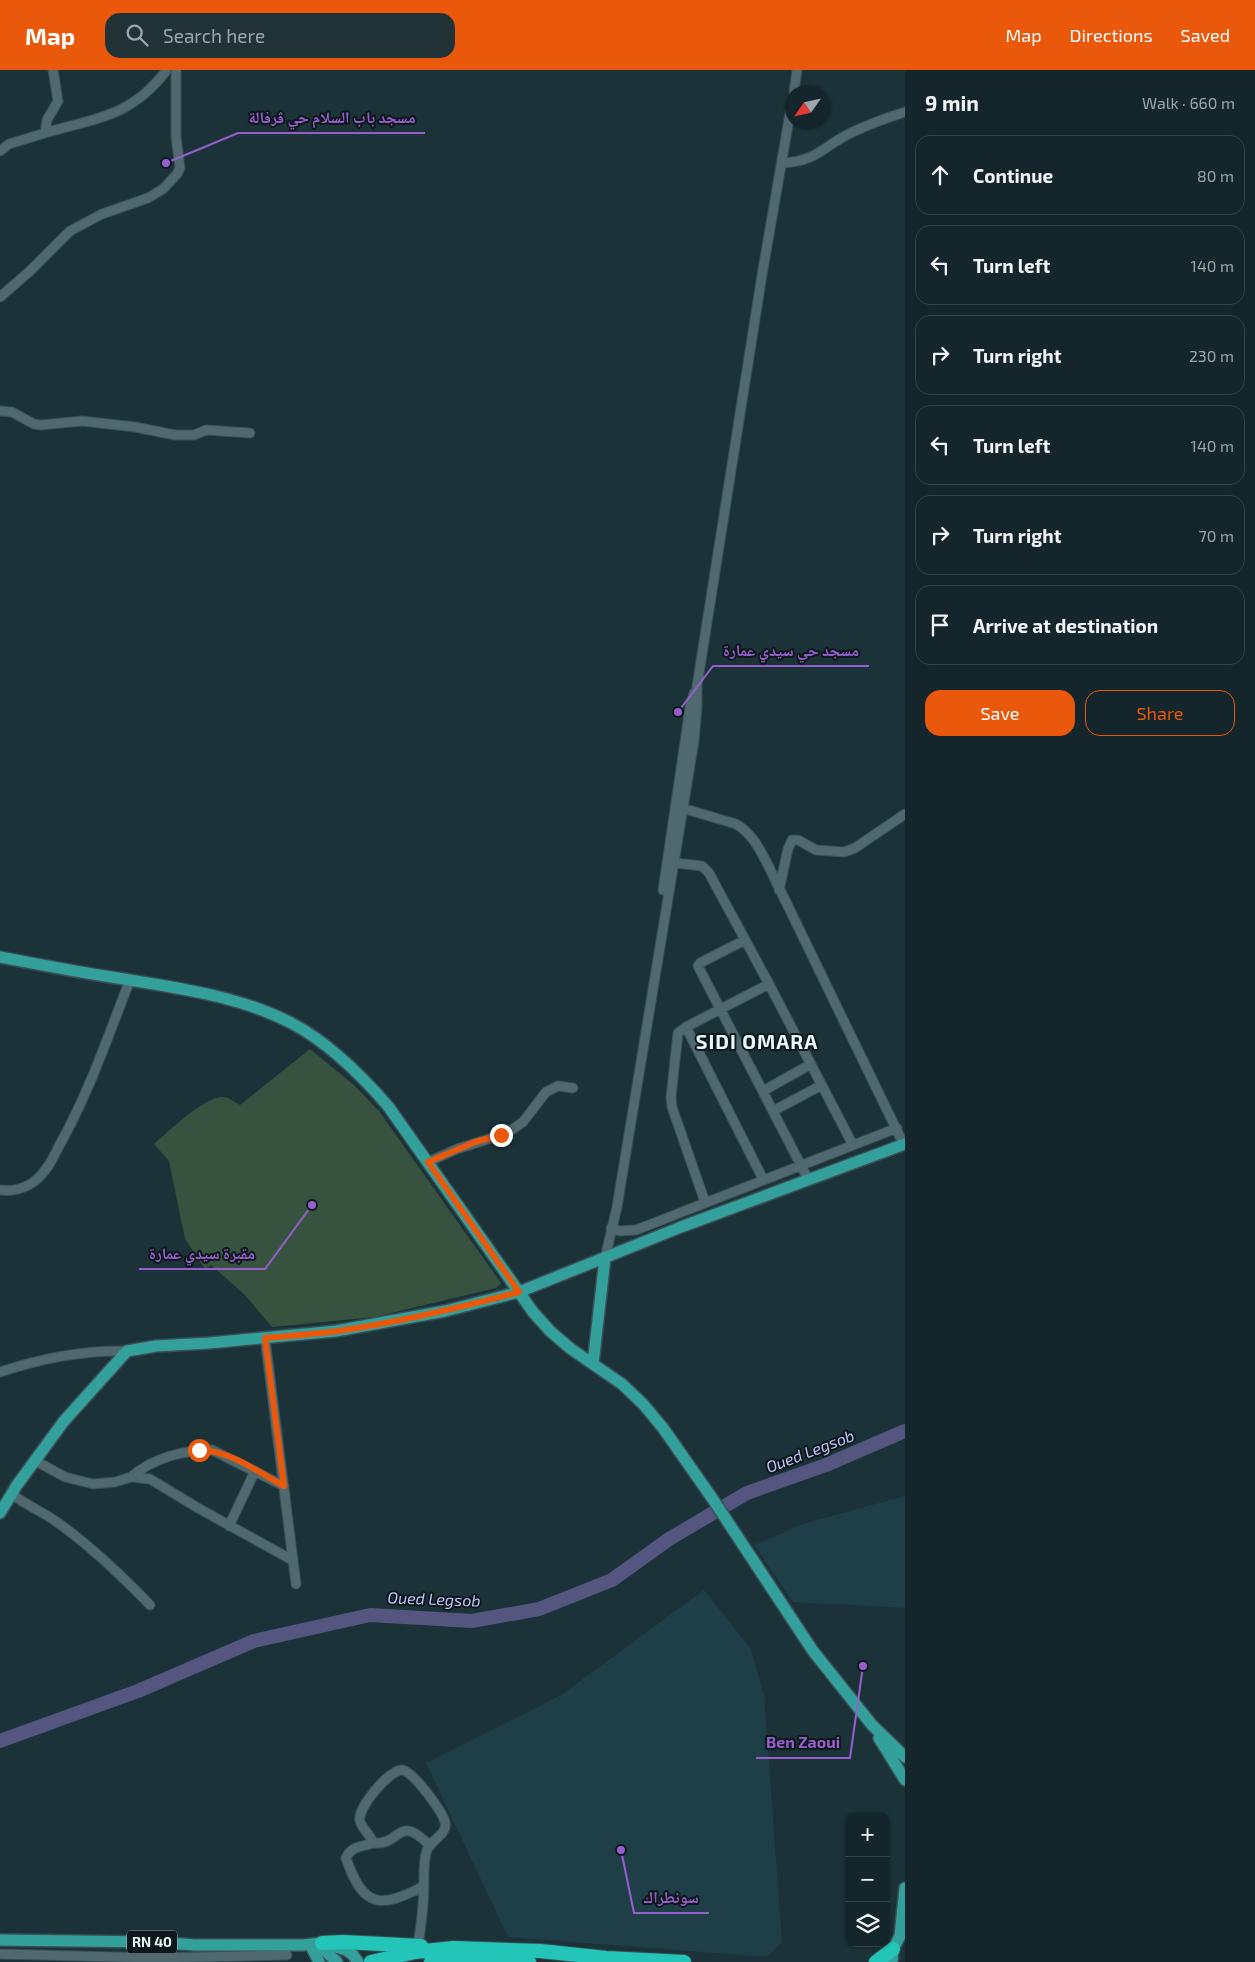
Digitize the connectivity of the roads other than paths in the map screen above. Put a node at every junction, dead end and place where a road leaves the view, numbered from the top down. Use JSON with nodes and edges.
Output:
{"nodes":[{"id":1,"x":53,"y":70,"type":"edge"},
{"id":2,"x":176,"y":70,"type":"edge"},
{"id":3,"x":797,"y":70,"type":"edge"},
{"id":4,"x":166,"y":71,"type":"edge"},
{"id":5,"x":795,"y":85,"type":"edge"},
{"id":6,"x":176,"y":95,"type":"junction"},
{"id":7,"x":905,"y":112,"type":"edge"},
{"id":8,"x":788,"y":130,"type":"edge"},
{"id":9,"x":45,"y":133,"type":"junction"},
{"id":10,"x":0,"y":151,"type":"edge"},
{"id":11,"x":783,"y":163,"type":"junction"},
{"id":12,"x":0,"y":297,"type":"edge"},
{"id":13,"x":0,"y":411,"type":"edge"},
{"id":14,"x":250,"y":433,"type":"dead end"},
{"id":15,"x":697,"y":686,"type":"junction"},
{"id":16,"x":682,"y":808,"type":"junction"},
{"id":17,"x":905,"y":814,"type":"edge"},
{"id":18,"x":670,"y":862,"type":"junction"},
{"id":19,"x":779,"y":890,"type":"junction"},
{"id":20,"x":745,"y":940,"type":"junction"},
{"id":21,"x":0,"y":957,"type":"edge"},
{"id":22,"x":130,"y":980,"type":"junction"},
{"id":23,"x":769,"y":984,"type":"junction"},
{"id":24,"x":721,"y":1010,"type":"junction"},
{"id":25,"x":686,"y":1027,"type":"junction"},
{"id":26,"x":811,"y":1064,"type":"junction"},
{"id":27,"x":822,"y":1085,"type":"junction"},
{"id":28,"x":573,"y":1088,"type":"dead end"},
{"id":29,"x":763,"y":1090,"type":"junction"},
{"id":30,"x":773,"y":1111,"type":"junction"},
{"id":31,"x":897,"y":1128,"type":"junction"},
{"id":32,"x":904,"y":1144,"type":"edge"},
{"id":33,"x":853,"y":1145,"type":"junction"},
{"id":34,"x":428,"y":1162,"type":"junction"},
{"id":35,"x":801,"y":1165,"type":"junction"},
{"id":36,"x":808,"y":1179,"type":"junction"},
{"id":37,"x":763,"y":1180,"type":"junction"},
{"id":38,"x":0,"y":1190,"type":"edge"},
{"id":39,"x":705,"y":1202,"type":"junction"},
{"id":40,"x":676,"y":1214,"type":"junction"},
{"id":41,"x":681,"y":1227,"type":"junction"},
{"id":42,"x":611,"y":1228,"type":"junction"},
{"id":43,"x":636,"y":1230,"type":"junction"},
{"id":44,"x":638,"y":1244,"type":"junction"},
{"id":45,"x":605,"y":1258,"type":"junction"},
{"id":46,"x":519,"y":1292,"type":"junction"},
{"id":47,"x":265,"y":1338,"type":"junction"},
{"id":48,"x":127,"y":1351,"type":"junction"},
{"id":49,"x":593,"y":1364,"type":"junction"},
{"id":50,"x":0,"y":1372,"type":"edge"},
{"id":51,"x":34,"y":1460,"type":"junction"},
{"id":52,"x":255,"y":1471,"type":"junction"},
{"id":53,"x":131,"y":1477,"type":"junction"},
{"id":54,"x":284,"y":1486,"type":"junction"},
{"id":55,"x":11,"y":1494,"type":"junction"},
{"id":56,"x":0,"y":1513,"type":"edge"},
{"id":57,"x":229,"y":1526,"type":"junction"},
{"id":58,"x":292,"y":1560,"type":"junction"},
{"id":59,"x":296,"y":1584,"type":"dead end"},
{"id":60,"x":150,"y":1605,"type":"dead end"},
{"id":61,"x":872,"y":1725,"type":"junction"},
{"id":62,"x":905,"y":1757,"type":"edge"},
{"id":63,"x":905,"y":1780,"type":"edge"},
{"id":64,"x":373,"y":1843,"type":"junction"},
{"id":65,"x":430,"y":1846,"type":"junction"},
{"id":66,"x":424,"y":1886,"type":"junction"},
{"id":67,"x":905,"y":1888,"type":"edge"},
{"id":68,"x":0,"y":1940,"type":"edge"},
{"id":69,"x":54,"y":1940,"type":"junction"},
{"id":70,"x":120,"y":1942,"type":"junction"},
{"id":71,"x":153,"y":1942,"type":"junction"},
{"id":72,"x":195,"y":1945,"type":"junction"},
{"id":73,"x":312,"y":1945,"type":"junction"},
{"id":74,"x":418,"y":1946,"type":"junction"},
{"id":75,"x":454,"y":1948,"type":"junction"},
{"id":76,"x":897,"y":1948,"type":"edge"},
{"id":77,"x":0,"y":1954,"type":"edge"},
{"id":78,"x":257,"y":1954,"type":"edge"},
{"id":79,"x":287,"y":1956,"type":"dead end"},
{"id":80,"x":56,"y":1958,"type":"edge"},
{"id":81,"x":123,"y":1960,"type":"edge"},
{"id":82,"x":157,"y":1960,"type":"edge"},
{"id":83,"x":198,"y":1960,"type":"edge"},
{"id":84,"x":319,"y":1962,"type":"edge"},
{"id":85,"x":337,"y":1962,"type":"edge"},
{"id":86,"x":358,"y":1962,"type":"edge"},
{"id":87,"x":371,"y":1962,"type":"edge"},
{"id":88,"x":431,"y":1962,"type":"edge"},
{"id":89,"x":529,"y":1962,"type":"edge"},
{"id":90,"x":684,"y":1962,"type":"edge"},
{"id":91,"x":876,"y":1962,"type":"edge"}],
"edges":[{"from":1,"to":9,"type":"street"},
{"from":2,"to":6,"type":"street"},
{"from":3,"to":5,"type":"street"},
{"from":4,"to":6,"type":"street"},
{"from":4,"to":9,"type":"street"},
{"from":6,"to":12,"type":"street"},
{"from":7,"to":11,"type":"street"},
{"from":8,"to":11,"type":"street"},
{"from":9,"to":10,"type":"street"},
{"from":11,"to":15,"type":"street"},
{"from":13,"to":14,"type":"street"},
{"from":15,"to":16,"type":"street"},
{"from":15,"to":18,"type":"street"},
{"from":16,"to":18,"type":"street"},
{"from":16,"to":19,"type":"street"},
{"from":17,"to":19,"type":"street"},
{"from":18,"to":20,"type":"street"},
{"from":18,"to":42,"type":"street"},
{"from":19,"to":31,"type":"street"},
{"from":20,"to":23,"type":"street"},
{"from":20,"to":24,"type":"street"},
{"from":21,"to":22,"type":"main road"},
{"from":22,"to":34,"type":"main road"},
{"from":22,"to":38,"type":"street"},
{"from":23,"to":24,"type":"street"},
{"from":23,"to":26,"type":"street"},
{"from":24,"to":25,"type":"street"},
{"from":24,"to":29,"type":"street"},
{"from":25,"to":37,"type":"street"},
{"from":25,"to":39,"type":"street"},
{"from":26,"to":27,"type":"street"},
{"from":26,"to":29,"type":"street"},
{"from":27,"to":30,"type":"street"},
{"from":27,"to":33,"type":"street"},
{"from":28,"to":34,"type":"street"},
{"from":29,"to":30,"type":"street"},
{"from":30,"to":35,"type":"street"},
{"from":31,"to":32,"type":"street"},
{"from":31,"to":33,"type":"street"},
{"from":32,"to":36,"type":"main road"},
{"from":33,"to":35,"type":"street"},
{"from":34,"to":46,"type":"main road"},
{"from":35,"to":36,"type":"street"},
{"from":35,"to":37,"type":"street"},
{"from":36,"to":41,"type":"main road"},
{"from":37,"to":39,"type":"street"},
{"from":39,"to":40,"type":"street"},
{"from":40,"to":41,"type":"street"},
{"from":40,"to":43,"type":"street"},
{"from":41,"to":44,"type":"main road"},
{"from":42,"to":43,"type":"street"},
{"from":42,"to":45,"type":"street"},
{"from":43,"to":44,"type":"street"},
{"from":44,"to":45,"type":"main road"},
{"from":45,"to":46,"type":"main road"},
{"from":45,"to":49,"type":"main road"},
{"from":46,"to":47,"type":"main road"},
{"from":46,"to":49,"type":"main road"},
{"from":47,"to":48,"type":"main road"},
{"from":47,"to":54,"type":"street"},
{"from":48,"to":50,"type":"street"},
{"from":48,"to":51,"type":"main road"},
{"from":49,"to":61,"type":"main road"},
{"from":51,"to":53,"type":"street"},
{"from":51,"to":55,"type":"main road"},
{"from":52,"to":53,"type":"street"},
{"from":52,"to":54,"type":"street"},
{"from":52,"to":57,"type":"street"},
{"from":53,"to":57,"type":"street"},
{"from":54,"to":58,"type":"street"},
{"from":55,"to":56,"type":"main road"},
{"from":55,"to":60,"type":"street"},
{"from":57,"to":58,"type":"street"},
{"from":58,"to":59,"type":"street"},
{"from":61,"to":62,"type":"main road"},
{"from":61,"to":63,"type":"main road"},
{"from":64,"to":65,"type":"street"},
{"from":64,"to":65,"type":"street"},
{"from":64,"to":66,"type":"street"},
{"from":65,"to":66,"type":"street"},
{"from":66,"to":74,"type":"street"},
{"from":67,"to":76,"type":"main road"},
{"from":68,"to":69,"type":"main road","number":"RN 40"},
{"from":69,"to":70,"type":"main road","number":"RN 40"},
{"from":69,"to":80,"type":"street"},
{"from":70,"to":71,"type":"main road","number":"RN 40"},
{"from":70,"to":81,"type":"street"},
{"from":71,"to":72,"type":"main road","number":"RN 40"},
{"from":71,"to":82,"type":"street"},
{"from":72,"to":78,"type":"main road","number":"RN 40"},
{"from":72,"to":83,"type":"street"},
{"from":73,"to":74,"type":"highway","number":"RN 40"},
{"from":73,"to":78,"type":"main road","number":"RN 40"},
{"from":73,"to":84,"type":"main road"},
{"from":73,"to":85,"type":"main road","number":"RN 40"},
{"from":73,"to":86,"type":"main road"},
{"from":74,"to":75,"type":"highway","number":"RN 40"},
{"from":75,"to":87,"type":"highway"},
{"from":75,"to":90,"type":"highway"},
{"from":76,"to":91,"type":"highway"},
{"from":77,"to":80,"type":"street"},
{"from":78,"to":79,"type":"street"},
{"from":78,"to":83,"type":"street"},
{"from":80,"to":81,"type":"street"},
{"from":81,"to":82,"type":"street"},
{"from":82,"to":83,"type":"street"},
{"from":88,"to":89,"type":"highway"}]}
